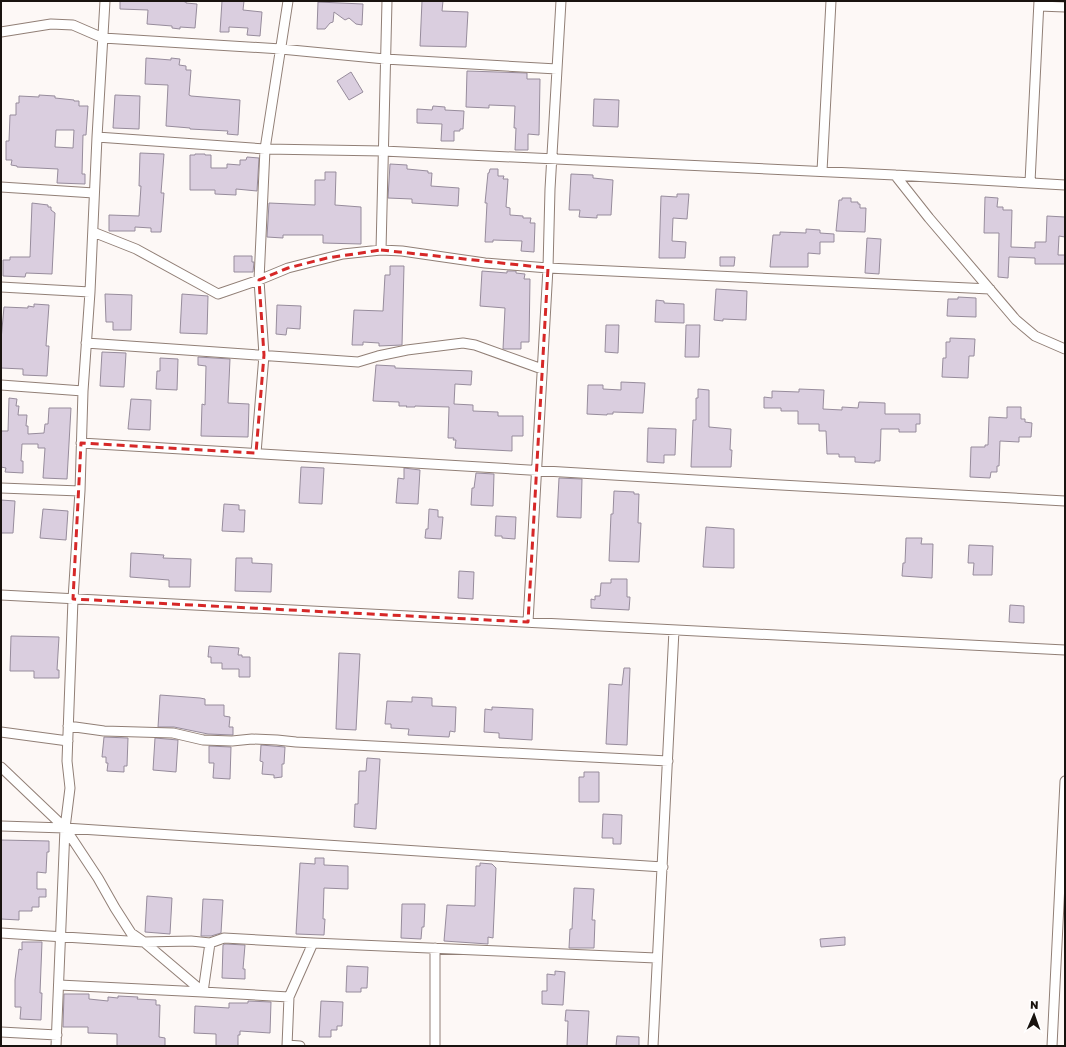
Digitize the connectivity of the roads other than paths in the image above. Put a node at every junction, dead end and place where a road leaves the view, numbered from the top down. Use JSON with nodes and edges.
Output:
{"nodes":[{"id":1,"x":105,"y":1,"type":"edge"},
{"id":2,"x":288,"y":1,"type":"edge"},
{"id":3,"x":386,"y":1,"type":"edge"},
{"id":4,"x":561,"y":1,"type":"edge"},
{"id":5,"x":831,"y":1,"type":"edge"},
{"id":6,"x":1039,"y":3,"type":"edge"},
{"id":7,"x":1065,"y":7,"type":"edge"},
{"id":8,"x":1,"y":32,"type":"edge"},
{"id":9,"x":103,"y":38,"type":"junction"},
{"id":10,"x":281,"y":49,"type":"junction"},
{"id":11,"x":385,"y":59,"type":"junction"},
{"id":12,"x":557,"y":69,"type":"junction"},
{"id":13,"x":97,"y":137,"type":"junction"},
{"id":14,"x":265,"y":149,"type":"junction"},
{"id":15,"x":383,"y":151,"type":"junction"},
{"id":16,"x":552,"y":159,"type":"junction"},
{"id":17,"x":822,"y":171,"type":"junction"},
{"id":18,"x":895,"y":175,"type":"junction"},
{"id":19,"x":1030,"y":182,"type":"junction"},
{"id":20,"x":1065,"y":185,"type":"edge"},
{"id":21,"x":1,"y":187,"type":"edge"},
{"id":22,"x":94,"y":193,"type":"junction"},
{"id":23,"x":93,"y":232,"type":"junction"},
{"id":24,"x":381,"y":250,"type":"junction"},
{"id":25,"x":548,"y":268,"type":"junction"},
{"id":26,"x":258,"y":280,"type":"junction"},
{"id":27,"x":1,"y":287,"type":"edge"},
{"id":28,"x":990,"y":289,"type":"junction"},
{"id":29,"x":90,"y":292,"type":"junction"},
{"id":30,"x":86,"y":343,"type":"junction"},
{"id":31,"x":1065,"y":349,"type":"edge"},
{"id":32,"x":264,"y":355,"type":"junction"},
{"id":33,"x":542,"y":369,"type":"junction"},
{"id":34,"x":1,"y":385,"type":"edge"},
{"id":35,"x":83,"y":391,"type":"junction"},
{"id":36,"x":81,"y":443,"type":"junction"},
{"id":37,"x":256,"y":453,"type":"junction"},
{"id":38,"x":536,"y":470,"type":"junction"},
{"id":39,"x":1,"y":488,"type":"edge"},
{"id":40,"x":80,"y":491,"type":"junction"},
{"id":41,"x":1065,"y":501,"type":"edge"},
{"id":42,"x":1,"y":595,"type":"edge"},
{"id":43,"x":73,"y":599,"type":"junction"},
{"id":44,"x":528,"y":622,"type":"junction"},
{"id":45,"x":674,"y":630,"type":"junction"},
{"id":46,"x":1065,"y":650,"type":"edge"},
{"id":47,"x":68,"y":726,"type":"junction"},
{"id":48,"x":1,"y":732,"type":"edge"},
{"id":49,"x":68,"y":741,"type":"junction"},
{"id":50,"x":668,"y":761,"type":"junction"},
{"id":51,"x":1,"y":767,"type":"edge"},
{"id":52,"x":1065,"y":781,"type":"edge"},
{"id":53,"x":1,"y":826,"type":"edge"},
{"id":54,"x":65,"y":828,"type":"junction"},
{"id":55,"x":1063,"y":859,"type":"edge"},
{"id":56,"x":663,"y":867,"type":"junction"},
{"id":57,"x":1,"y":933,"type":"edge"},
{"id":58,"x":60,"y":937,"type":"junction"},
{"id":59,"x":144,"y":942,"type":"junction"},
{"id":60,"x":210,"y":943,"type":"junction"},
{"id":61,"x":313,"y":943,"type":"junction"},
{"id":62,"x":435,"y":948,"type":"junction"},
{"id":63,"x":656,"y":958,"type":"junction"},
{"id":64,"x":59,"y":985,"type":"junction"},
{"id":65,"x":203,"y":992,"type":"junction"},
{"id":66,"x":289,"y":997,"type":"junction"},
{"id":67,"x":1,"y":1032,"type":"edge"},
{"id":68,"x":57,"y":1035,"type":"junction"},
{"id":69,"x":56,"y":1046,"type":"edge"},
{"id":70,"x":287,"y":1046,"type":"edge"},
{"id":71,"x":300,"y":1046,"type":"edge"},
{"id":72,"x":435,"y":1046,"type":"edge"},
{"id":73,"x":653,"y":1046,"type":"edge"},
{"id":74,"x":1052,"y":1046,"type":"edge"}],
"edges":[{"from":1,"to":9,"type":"street"},
{"from":2,"to":10,"type":"street"},
{"from":3,"to":11,"type":"street"},
{"from":4,"to":12,"type":"street"},
{"from":5,"to":17,"type":"street"},
{"from":6,"to":7,"type":"street"},
{"from":6,"to":19,"type":"street"},
{"from":8,"to":9,"type":"street"},
{"from":9,"to":10,"type":"street"},
{"from":9,"to":13,"type":"street"},
{"from":10,"to":11,"type":"street"},
{"from":10,"to":14,"type":"street"},
{"from":11,"to":12,"type":"street"},
{"from":11,"to":15,"type":"street"},
{"from":12,"to":16,"type":"street"},
{"from":13,"to":14,"type":"street"},
{"from":13,"to":22,"type":"street"},
{"from":14,"to":15,"type":"street"},
{"from":14,"to":26,"type":"street"},
{"from":15,"to":16,"type":"street"},
{"from":15,"to":24,"type":"street"},
{"from":16,"to":17,"type":"street"},
{"from":16,"to":25,"type":"street"},
{"from":17,"to":18,"type":"street"},
{"from":18,"to":19,"type":"street"},
{"from":18,"to":28,"type":"street"},
{"from":19,"to":20,"type":"street"},
{"from":21,"to":22,"type":"street"},
{"from":22,"to":23,"type":"street"},
{"from":23,"to":26,"type":"street"},
{"from":23,"to":29,"type":"street"},
{"from":24,"to":25,"type":"street"},
{"from":24,"to":26,"type":"street"},
{"from":25,"to":28,"type":"street"},
{"from":25,"to":33,"type":"street"},
{"from":26,"to":32,"type":"street"},
{"from":27,"to":29,"type":"street"},
{"from":28,"to":31,"type":"street"},
{"from":29,"to":30,"type":"street"},
{"from":30,"to":32,"type":"street"},
{"from":30,"to":35,"type":"street"},
{"from":32,"to":33,"type":"street"},
{"from":32,"to":37,"type":"street"},
{"from":33,"to":38,"type":"street"},
{"from":34,"to":35,"type":"street"},
{"from":35,"to":36,"type":"street"},
{"from":36,"to":37,"type":"street"},
{"from":36,"to":40,"type":"street"},
{"from":37,"to":38,"type":"street"},
{"from":38,"to":41,"type":"street"},
{"from":38,"to":44,"type":"street"},
{"from":39,"to":40,"type":"street"},
{"from":40,"to":43,"type":"street"},
{"from":42,"to":43,"type":"street"},
{"from":43,"to":44,"type":"street"},
{"from":43,"to":47,"type":"street"},
{"from":44,"to":45,"type":"street"},
{"from":45,"to":46,"type":"street"},
{"from":45,"to":50,"type":"street"},
{"from":47,"to":49,"type":"street"},
{"from":47,"to":50,"type":"street"},
{"from":48,"to":49,"type":"street"},
{"from":49,"to":54,"type":"street"},
{"from":50,"to":56,"type":"street"},
{"from":51,"to":54,"type":"street"},
{"from":52,"to":55,"type":"street"},
{"from":53,"to":54,"type":"street"},
{"from":54,"to":56,"type":"street"},
{"from":54,"to":58,"type":"street"},
{"from":54,"to":59,"type":"street"},
{"from":55,"to":74,"type":"street"},
{"from":56,"to":63,"type":"street"},
{"from":57,"to":58,"type":"street"},
{"from":58,"to":59,"type":"street"},
{"from":58,"to":64,"type":"street"},
{"from":59,"to":60,"type":"street"},
{"from":59,"to":65,"type":"street"},
{"from":60,"to":61,"type":"street"},
{"from":60,"to":65,"type":"street"},
{"from":61,"to":62,"type":"street"},
{"from":61,"to":66,"type":"street"},
{"from":62,"to":63,"type":"street"},
{"from":62,"to":72,"type":"street"},
{"from":63,"to":73,"type":"street"},
{"from":64,"to":65,"type":"street"},
{"from":64,"to":68,"type":"street"},
{"from":65,"to":66,"type":"street"},
{"from":66,"to":70,"type":"street"},
{"from":67,"to":68,"type":"street"},
{"from":68,"to":69,"type":"street"},
{"from":70,"to":71,"type":"street"}]}
